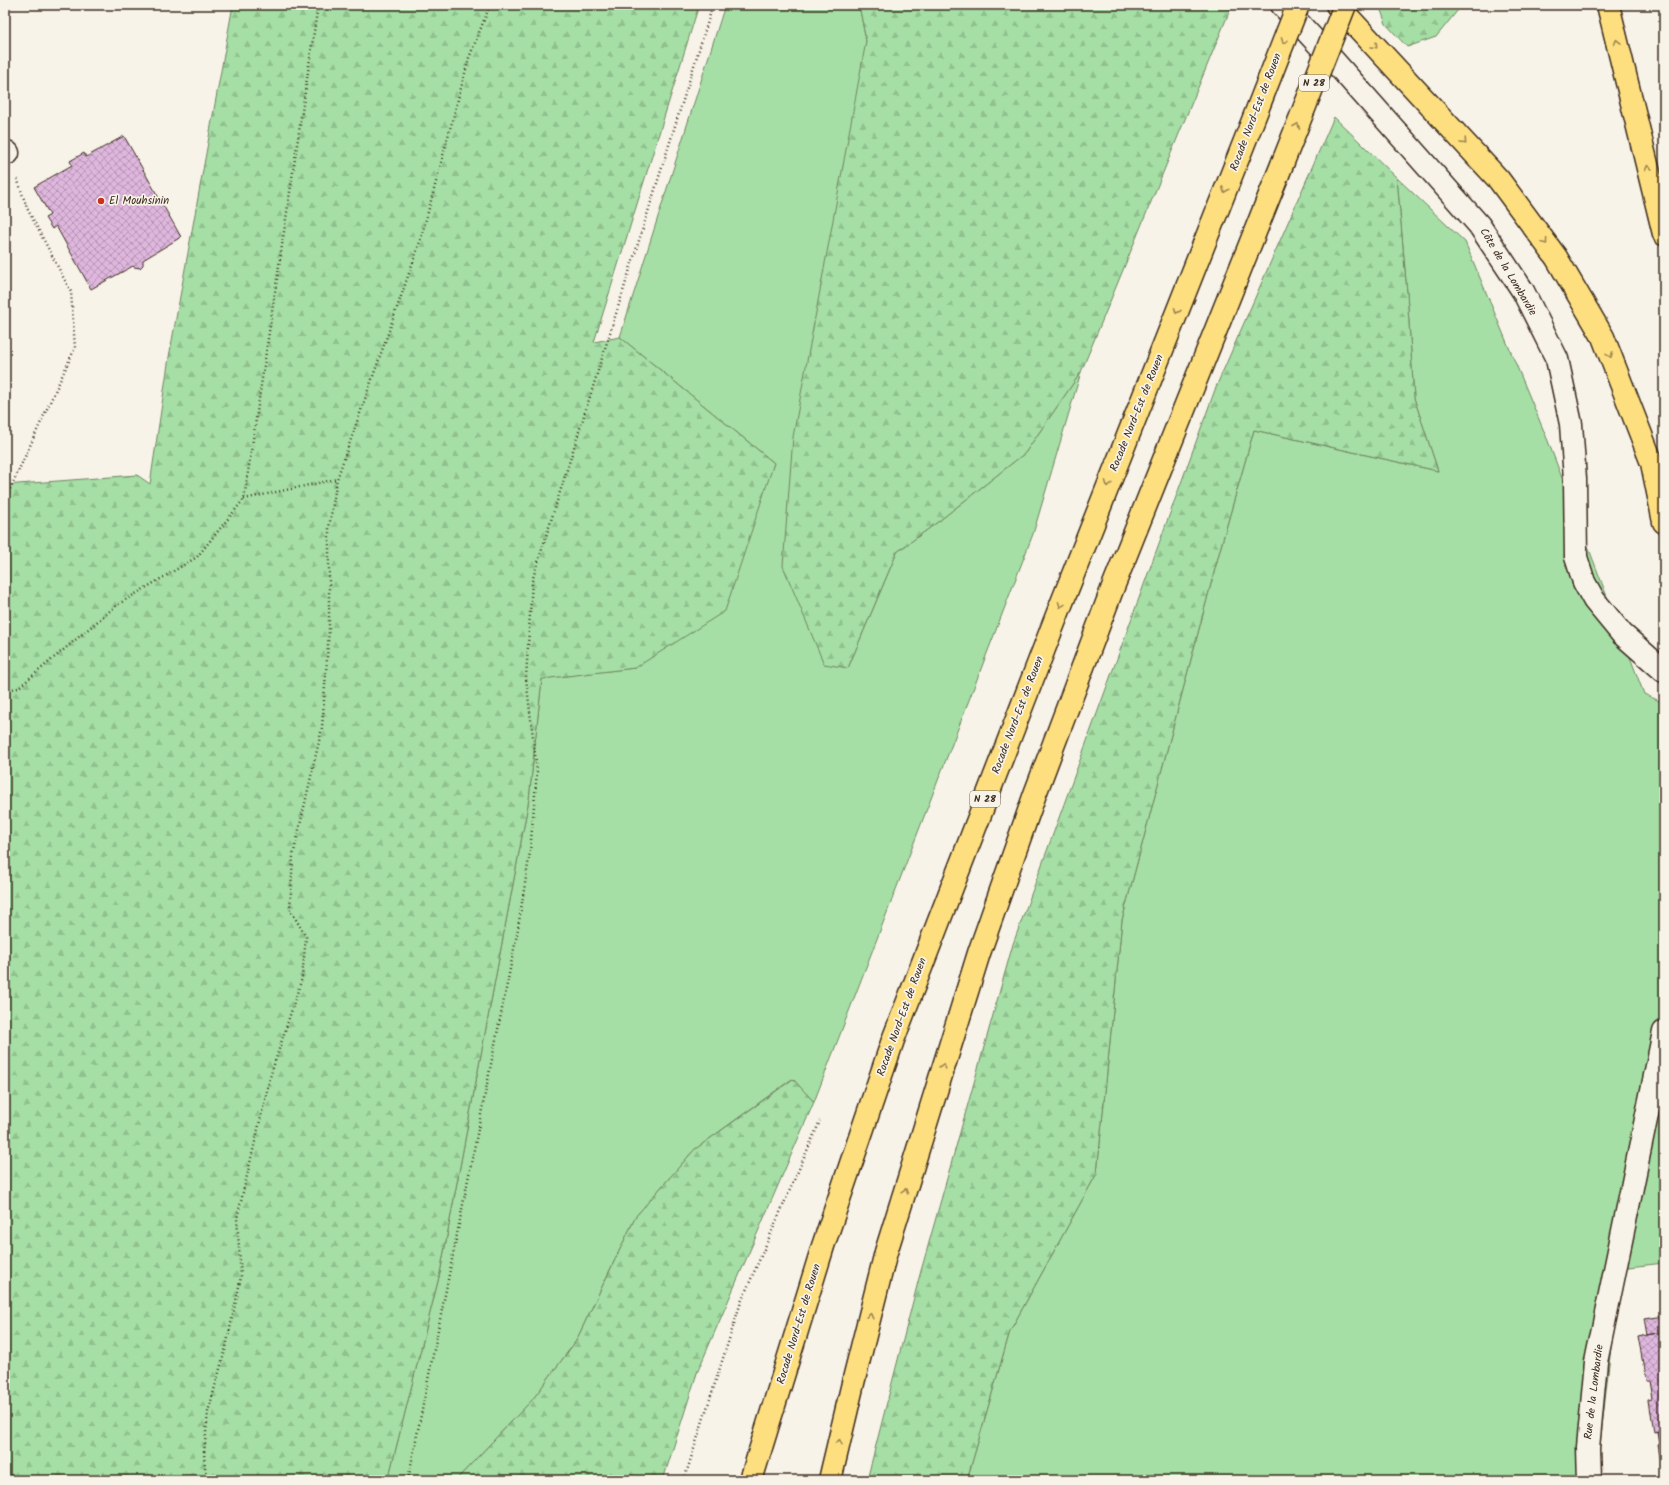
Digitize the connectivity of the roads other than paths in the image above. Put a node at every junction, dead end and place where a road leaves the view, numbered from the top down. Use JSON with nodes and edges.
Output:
{"nodes":[{"id":1,"x":1282,"y":5,"type":"edge"},
{"id":2,"x":1298,"y":5,"type":"edge"},
{"id":3,"x":1337,"y":5,"type":"edge"},
{"id":4,"x":1345,"y":5,"type":"edge"},
{"id":5,"x":1608,"y":5,"type":"edge"},
{"id":6,"x":1664,"y":234,"type":"edge"},
{"id":7,"x":1664,"y":522,"type":"edge"},
{"id":8,"x":1664,"y":671,"type":"edge"},
{"id":9,"x":1664,"y":1032,"type":"edge"},
{"id":10,"x":751,"y":1480,"type":"edge"},
{"id":11,"x":830,"y":1480,"type":"edge"},
{"id":12,"x":1589,"y":1480,"type":"edge"}],
"edges":[{"from":1,"to":8,"type":"main road","name":"Côte de la Lombardie"},
{"from":2,"to":10,"type":"highway","name":"Rocade Nord-Est de Rouen","number":"N 28","one_way":true,"bridge":true},
{"from":3,"to":7,"type":"highway","one_way":true},
{"from":11,"to":4,"type":"highway","number":"N 28","one_way":true,"bridge":true},
{"from":6,"to":5,"type":"highway","one_way":true},
{"from":9,"to":12,"type":"main road","name":"Rue de la Lombardie"}]}
